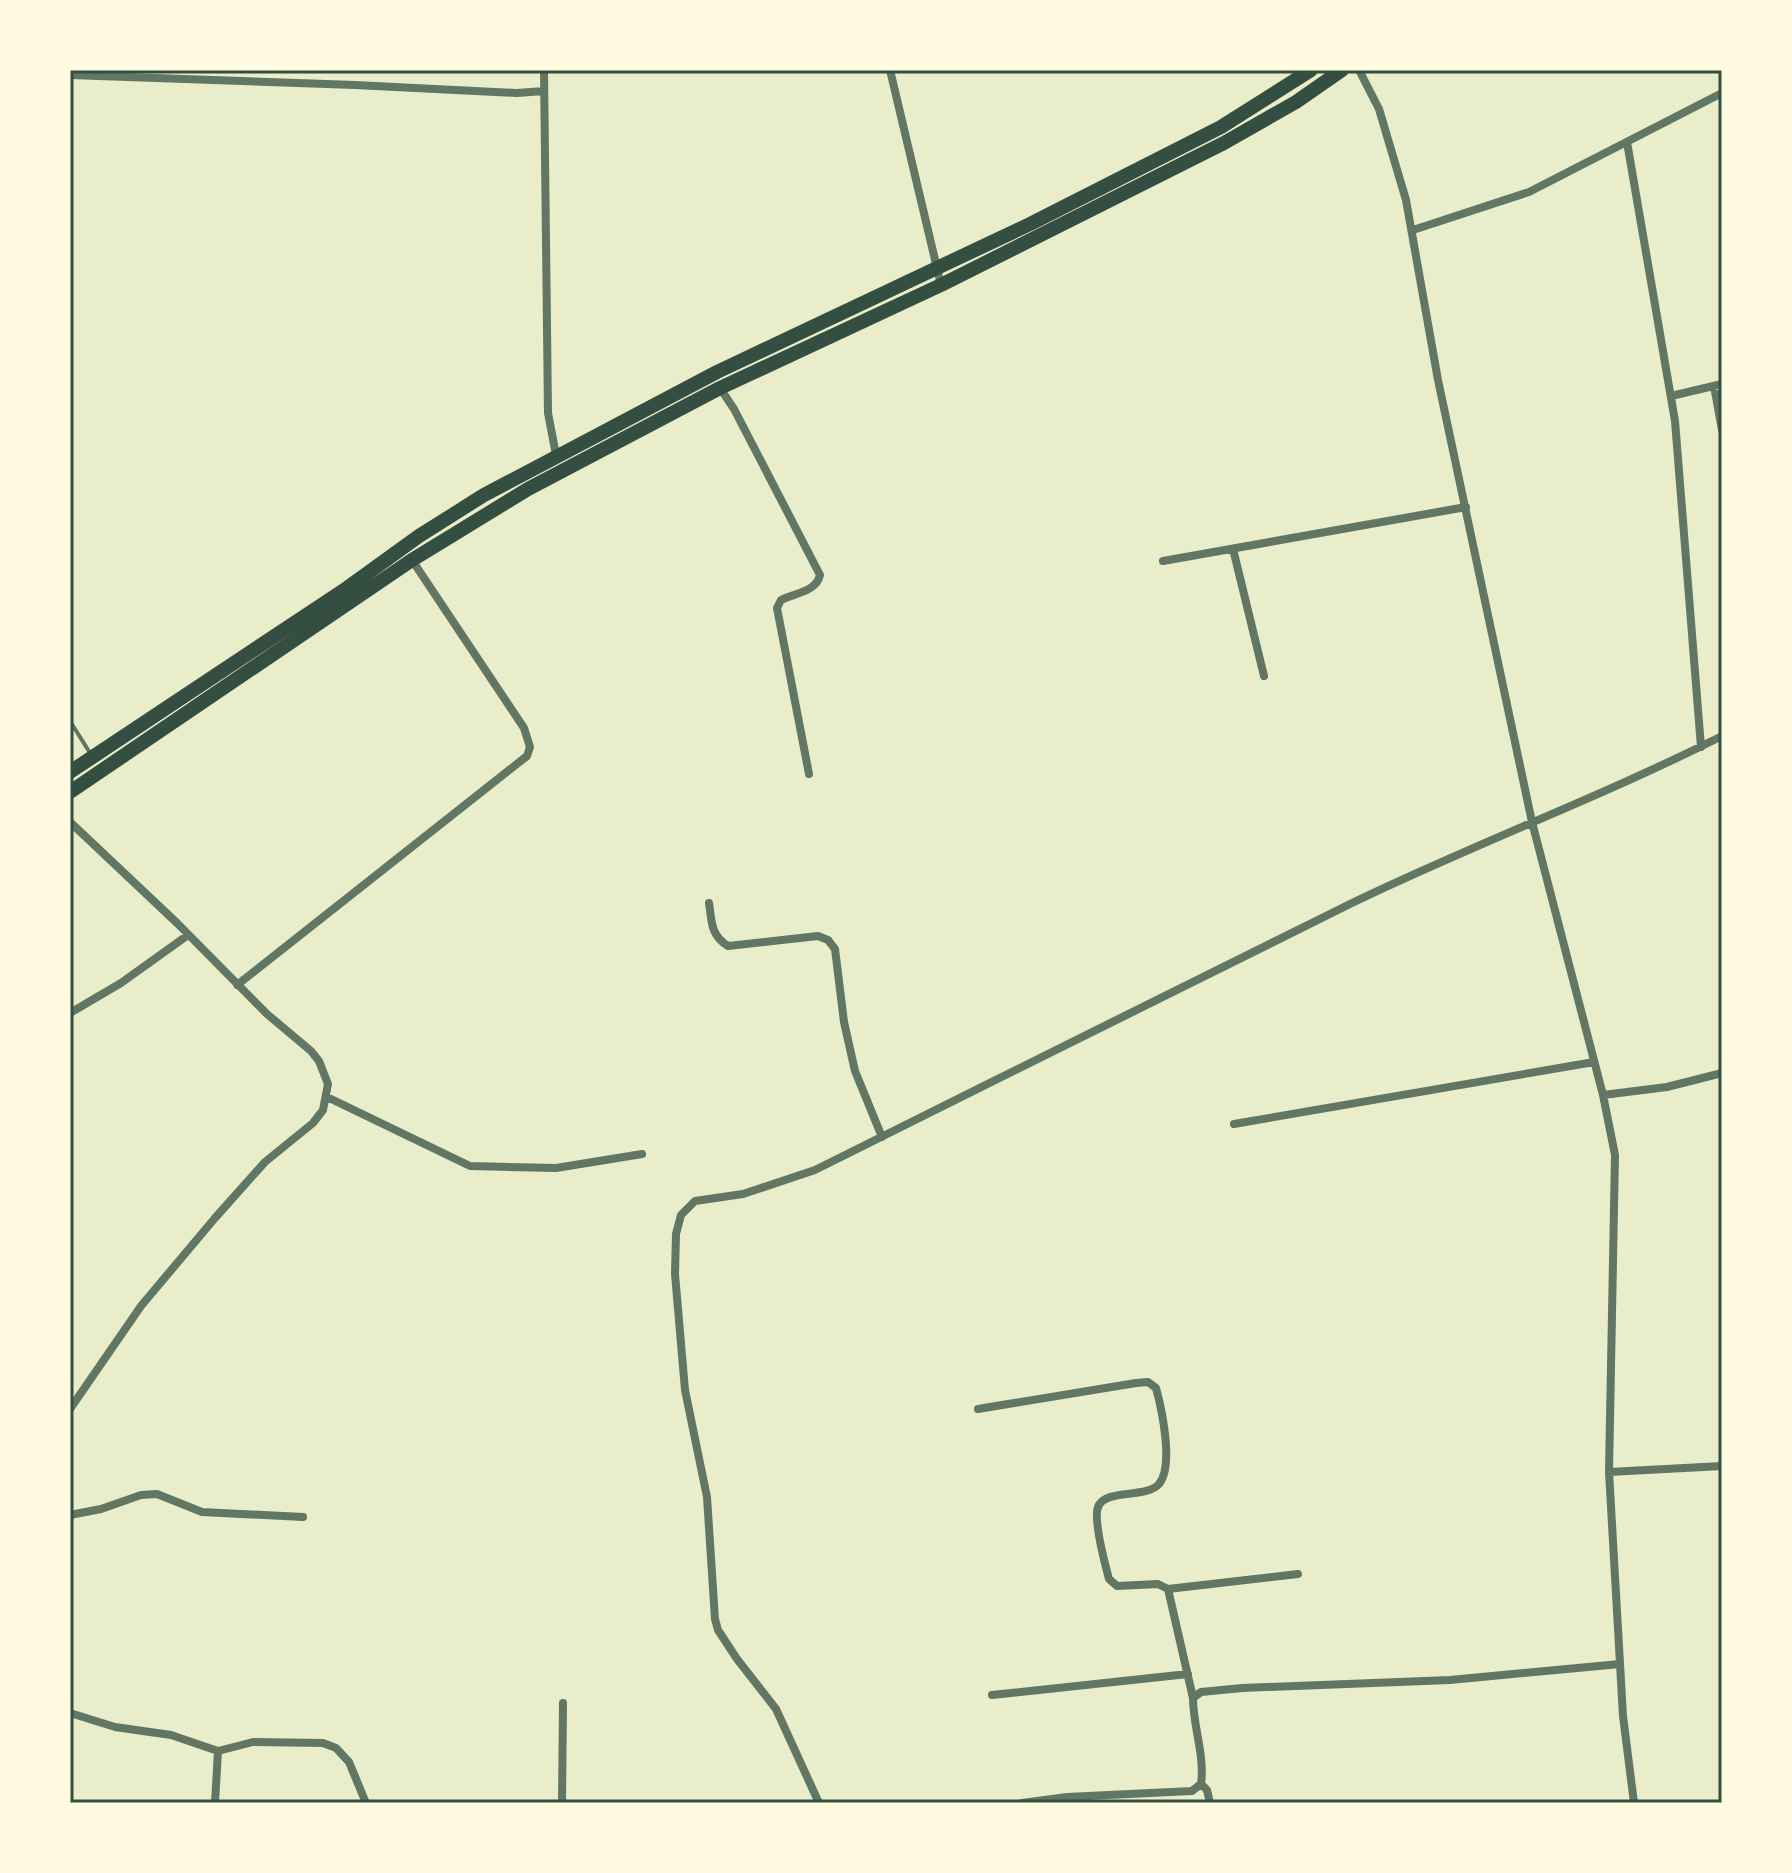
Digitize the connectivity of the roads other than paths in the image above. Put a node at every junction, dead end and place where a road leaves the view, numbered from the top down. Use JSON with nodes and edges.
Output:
{"nodes":[{"id":1,"x":544,"y":70,"type":"edge"},
{"id":2,"x":890,"y":70,"type":"edge"},
{"id":3,"x":1311,"y":70,"type":"edge"},
{"id":4,"x":1342,"y":70,"type":"edge"},
{"id":5,"x":1359,"y":70,"type":"edge"},
{"id":6,"x":70,"y":75,"type":"edge"},
{"id":7,"x":544,"y":91,"type":"junction"},
{"id":8,"x":1721,"y":96,"type":"edge"},
{"id":9,"x":1627,"y":142,"type":"junction"},
{"id":10,"x":1413,"y":230,"type":"junction"},
{"id":11,"x":936,"y":267,"type":"junction"},
{"id":12,"x":941,"y":285,"type":"junction"},
{"id":13,"x":1718,"y":385,"type":"edge"},
{"id":14,"x":720,"y":388,"type":"junction"},
{"id":15,"x":1671,"y":396,"type":"junction"},
{"id":16,"x":1722,"y":430,"type":"edge"},
{"id":17,"x":556,"y":455,"type":"junction"},
{"id":18,"x":1466,"y":507,"type":"junction"},
{"id":19,"x":1233,"y":549,"type":"junction"},
{"id":20,"x":412,"y":560,"type":"junction"},
{"id":21,"x":1163,"y":561,"type":"dead end"},
{"id":22,"x":1264,"y":676,"type":"dead end"},
{"id":23,"x":70,"y":721,"type":"edge"},
{"id":24,"x":1722,"y":736,"type":"edge"},
{"id":25,"x":1701,"y":747,"type":"junction"},
{"id":26,"x":93,"y":757,"type":"junction"},
{"id":27,"x":70,"y":772,"type":"edge"},
{"id":28,"x":809,"y":774,"type":"dead end"},
{"id":29,"x":70,"y":792,"type":"edge"},
{"id":30,"x":70,"y":822,"type":"edge"},
{"id":31,"x":1532,"y":822,"type":"junction"},
{"id":32,"x":709,"y":903,"type":"dead end"},
{"id":33,"x":188,"y":935,"type":"junction"},
{"id":34,"x":237,"y":985,"type":"junction"},
{"id":35,"x":70,"y":1013,"type":"edge"},
{"id":36,"x":1594,"y":1062,"type":"junction"},
{"id":37,"x":1722,"y":1073,"type":"edge"},
{"id":38,"x":1603,"y":1095,"type":"junction"},
{"id":39,"x":327,"y":1097,"type":"junction"},
{"id":40,"x":1234,"y":1124,"type":"dead end"},
{"id":41,"x":882,"y":1137,"type":"junction"},
{"id":42,"x":642,"y":1154,"type":"dead end"},
{"id":43,"x":70,"y":1409,"type":"edge"},
{"id":44,"x":978,"y":1409,"type":"dead end"},
{"id":45,"x":1722,"y":1466,"type":"edge"},
{"id":46,"x":1609,"y":1472,"type":"junction"},
{"id":47,"x":70,"y":1515,"type":"edge"},
{"id":48,"x":303,"y":1517,"type":"dead end"},
{"id":49,"x":1298,"y":1574,"type":"dead end"},
{"id":50,"x":1168,"y":1589,"type":"junction"},
{"id":51,"x":1620,"y":1664,"type":"junction"},
{"id":52,"x":1188,"y":1674,"type":"junction"},
{"id":53,"x":992,"y":1695,"type":"dead end"},
{"id":54,"x":1193,"y":1698,"type":"junction"},
{"id":55,"x":563,"y":1703,"type":"dead end"},
{"id":56,"x":70,"y":1713,"type":"edge"},
{"id":57,"x":218,"y":1751,"type":"junction"},
{"id":58,"x":1201,"y":1784,"type":"junction"},
{"id":59,"x":215,"y":1803,"type":"edge"},
{"id":60,"x":366,"y":1803,"type":"edge"},
{"id":61,"x":562,"y":1803,"type":"edge"},
{"id":62,"x":819,"y":1803,"type":"edge"},
{"id":63,"x":1022,"y":1803,"type":"edge"},
{"id":64,"x":1210,"y":1803,"type":"edge"},
{"id":65,"x":1634,"y":1803,"type":"edge"}],
"edges":[{"from":1,"to":7,"type":"street"},
{"from":2,"to":11,"type":"street"},
{"from":3,"to":11,"type":"highway"},
{"from":4,"to":12,"type":"highway"},
{"from":5,"to":10,"type":"street"},
{"from":6,"to":7,"type":"street"},
{"from":7,"to":17,"type":"street"},
{"from":8,"to":9,"type":"street"},
{"from":9,"to":10,"type":"street"},
{"from":9,"to":15,"type":"street"},
{"from":10,"to":18,"type":"street"},
{"from":11,"to":12,"type":"street"},
{"from":11,"to":17,"type":"highway"},
{"from":12,"to":14,"type":"highway"},
{"from":13,"to":15,"type":"street"},
{"from":13,"to":16,"type":"street"},
{"from":14,"to":20,"type":"highway"},
{"from":14,"to":28,"type":"street"},
{"from":15,"to":25,"type":"street"},
{"from":17,"to":26,"type":"highway"},
{"from":18,"to":19,"type":"street"},
{"from":18,"to":31,"type":"street"},
{"from":19,"to":21,"type":"street"},
{"from":19,"to":22,"type":"street"},
{"from":20,"to":29,"type":"highway"},
{"from":20,"to":34,"type":"street"},
{"from":23,"to":26,"type":"lane"},
{"from":24,"to":25,"type":"street"},
{"from":25,"to":31,"type":"street"},
{"from":26,"to":27,"type":"highway"},
{"from":30,"to":33,"type":"street"},
{"from":31,"to":36,"type":"street"},
{"from":31,"to":41,"type":"street"},
{"from":32,"to":41,"type":"street"},
{"from":33,"to":34,"type":"street"},
{"from":33,"to":35,"type":"street"},
{"from":34,"to":39,"type":"street"},
{"from":36,"to":38,"type":"street"},
{"from":36,"to":40,"type":"street"},
{"from":37,"to":38,"type":"street"},
{"from":38,"to":46,"type":"street"},
{"from":39,"to":42,"type":"street"},
{"from":39,"to":43,"type":"street"},
{"from":41,"to":62,"type":"street"},
{"from":44,"to":50,"type":"street"},
{"from":45,"to":46,"type":"street"},
{"from":46,"to":51,"type":"street"},
{"from":47,"to":48,"type":"street"},
{"from":49,"to":50,"type":"street"},
{"from":50,"to":52,"type":"street"},
{"from":51,"to":54,"type":"street"},
{"from":51,"to":65,"type":"street"},
{"from":52,"to":53,"type":"street"},
{"from":52,"to":54,"type":"street"},
{"from":54,"to":58,"type":"street"},
{"from":55,"to":61,"type":"street"},
{"from":56,"to":57,"type":"street"},
{"from":57,"to":59,"type":"street"},
{"from":57,"to":60,"type":"street"},
{"from":58,"to":63,"type":"street"},
{"from":58,"to":64,"type":"street"}]}
